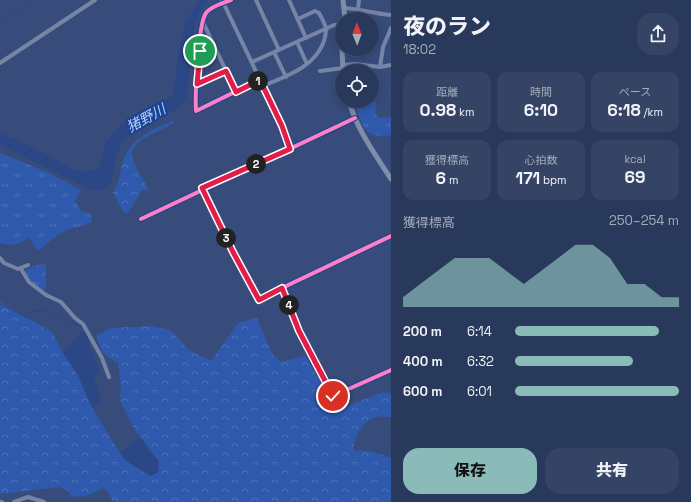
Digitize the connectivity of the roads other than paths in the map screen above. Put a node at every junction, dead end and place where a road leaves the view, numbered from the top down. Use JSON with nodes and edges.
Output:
{"nodes":[{"id":1,"x":94,"y":0,"type":"edge"},
{"id":2,"x":231,"y":0,"type":"edge"},
{"id":3,"x":256,"y":0,"type":"edge"},
{"id":4,"x":289,"y":0,"type":"edge"},
{"id":5,"x":343,"y":0,"type":"edge"},
{"id":6,"x":360,"y":0,"type":"edge"},
{"id":7,"x":223,"y":2,"type":"edge"},
{"id":8,"x":345,"y":8,"type":"junction"},
{"id":9,"x":358,"y":9,"type":"junction"},
{"id":10,"x":345,"y":12,"type":"edge"},
{"id":11,"x":391,"y":15,"type":"edge"},
{"id":12,"x":298,"y":19,"type":"junction"},
{"id":13,"x":203,"y":21,"type":"junction"},
{"id":14,"x":335,"y":25,"type":"edge"},
{"id":15,"x":326,"y":28,"type":"junction"},
{"id":16,"x":391,"y":28,"type":"edge"},
{"id":17,"x":306,"y":38,"type":"junction"},
{"id":18,"x":297,"y":42,"type":"junction"},
{"id":19,"x":279,"y":50,"type":"junction"},
{"id":20,"x":274,"y":52,"type":"junction"},
{"id":21,"x":1,"y":61,"type":"edge"},
{"id":22,"x":252,"y":62,"type":"junction"},
{"id":23,"x":307,"y":64,"type":"junction"},
{"id":24,"x":391,"y":65,"type":"edge"},
{"id":25,"x":380,"y":67,"type":"joint"},
{"id":26,"x":335,"y":69,"type":"edge"},
{"id":27,"x":320,"y":70,"type":"dead end"},
{"id":28,"x":226,"y":71,"type":"junction"},
{"id":29,"x":286,"y":77,"type":"junction"},
{"id":30,"x":260,"y":80,"type":"junction"},
{"id":31,"x":197,"y":84,"type":"junction"},
{"id":32,"x":262,"y":86,"type":"junction"},
{"id":33,"x":236,"y":92,"type":"junction"},
{"id":34,"x":351,"y":108,"type":"edge"},
{"id":35,"x":355,"y":118,"type":"junction"},
{"id":36,"x":290,"y":149,"type":"junction"},
{"id":37,"x":391,"y":179,"type":"edge"},
{"id":38,"x":202,"y":188,"type":"junction"},
{"id":39,"x":141,"y":219,"type":"dead end"},
{"id":40,"x":391,"y":236,"type":"edge"},
{"id":41,"x":0,"y":258,"type":"edge"},
{"id":42,"x":28,"y":265,"type":"dead end"},
{"id":43,"x":21,"y":269,"type":"junction"},
{"id":44,"x":282,"y":288,"type":"junction"},
{"id":45,"x":391,"y":370,"type":"edge"},
{"id":46,"x":109,"y":377,"type":"dead end"},
{"id":47,"x":14,"y":502,"type":"edge"},
{"id":48,"x":44,"y":502,"type":"edge"}],
"edges":[{"from":1,"to":21,"type":"street"},
{"from":2,"to":7,"type":"street"},
{"from":3,"to":19,"type":"street"},
{"from":4,"to":12,"type":"street"},
{"from":5,"to":8,"type":"main road"},
{"from":6,"to":9,"type":"street"},
{"from":7,"to":13,"type":"street"},
{"from":7,"to":22,"type":"street"},
{"from":8,"to":9,"type":"street"},
{"from":8,"to":10,"type":"main road"},
{"from":9,"to":11,"type":"street"},
{"from":12,"to":15,"type":"street"},
{"from":12,"to":17,"type":"street"},
{"from":13,"to":28,"type":"street"},
{"from":13,"to":31,"type":"street"},
{"from":14,"to":15,"type":"street"},
{"from":15,"to":17,"type":"street"},
{"from":15,"to":23,"type":"street"},
{"from":16,"to":25,"type":"street"},
{"from":17,"to":18,"type":"street"},
{"from":18,"to":19,"type":"street"},
{"from":18,"to":23,"type":"street"},
{"from":19,"to":20,"type":"street"},
{"from":20,"to":22,"type":"street"},
{"from":20,"to":29,"type":"street"},
{"from":22,"to":30,"type":"street"},
{"from":23,"to":29,"type":"street"},
{"from":24,"to":25,"type":"street"},
{"from":26,"to":27,"type":"street"},
{"from":28,"to":31,"type":"street"},
{"from":28,"to":33,"type":"street"},
{"from":29,"to":32,"type":"street"},
{"from":30,"to":32,"type":"street"},
{"from":30,"to":33,"type":"street"},
{"from":31,"to":33,"type":"street"},
{"from":32,"to":36,"type":"street"},
{"from":34,"to":35,"type":"main road"},
{"from":35,"to":36,"type":"street"},
{"from":35,"to":37,"type":"main road"},
{"from":36,"to":38,"type":"street"},
{"from":38,"to":39,"type":"street"},
{"from":38,"to":44,"type":"street"},
{"from":40,"to":44,"type":"street"},
{"from":41,"to":43,"type":"street"},
{"from":42,"to":43,"type":"street"},
{"from":43,"to":46,"type":"street"},
{"from":44,"to":45,"type":"street"},
{"from":47,"to":48,"type":"street"}]}
